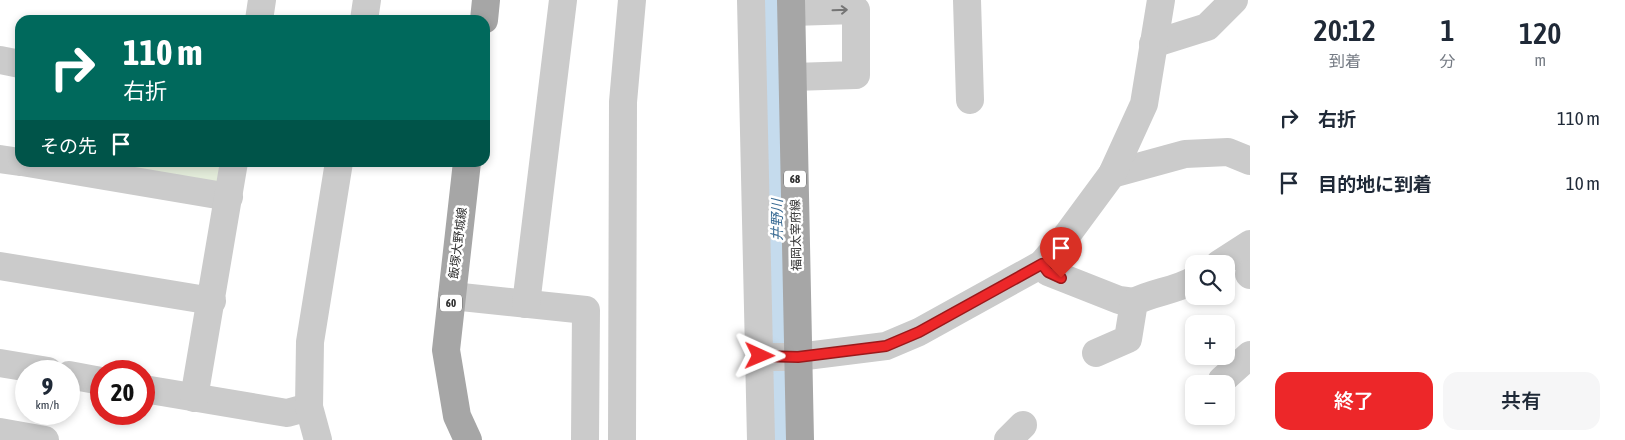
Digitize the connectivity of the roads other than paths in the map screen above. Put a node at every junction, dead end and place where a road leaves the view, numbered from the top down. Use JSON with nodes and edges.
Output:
{"nodes":[{"id":1,"x":367,"y":0,"type":"edge"},
{"id":2,"x":486,"y":0,"type":"edge"},
{"id":3,"x":563,"y":0,"type":"edge"},
{"id":4,"x":632,"y":0,"type":"edge"},
{"id":5,"x":750,"y":0,"type":"edge"},
{"id":6,"x":967,"y":0,"type":"edge"},
{"id":7,"x":1161,"y":0,"type":"edge"},
{"id":8,"x":1234,"y":0,"type":"edge"},
{"id":9,"x":792,"y":6,"type":"edge"},
{"id":10,"x":365,"y":15,"type":"edge"},
{"id":11,"x":484,"y":15,"type":"edge"},
{"id":12,"x":1153,"y":44,"type":"junction"},
{"id":13,"x":0,"y":60,"type":"edge"},
{"id":14,"x":15,"y":63,"type":"edge"},
{"id":15,"x":793,"y":77,"type":"junction"},
{"id":16,"x":970,"y":100,"type":"dead end"},
{"id":17,"x":0,"y":159,"type":"edge"},
{"id":18,"x":15,"y":161,"type":"edge"},
{"id":19,"x":1250,"y":161,"type":"edge"},
{"id":20,"x":51,"y":167,"type":"edge"},
{"id":21,"x":233,"y":167,"type":"edge"},
{"id":22,"x":338,"y":167,"type":"edge"},
{"id":23,"x":466,"y":167,"type":"edge"},
{"id":24,"x":1112,"y":174,"type":"junction"},
{"id":25,"x":228,"y":197,"type":"junction"},
{"id":26,"x":1250,"y":244,"type":"edge"},
{"id":27,"x":1233,"y":255,"type":"edge"},
{"id":28,"x":1042,"y":264,"type":"junction"},
{"id":29,"x":0,"y":266,"type":"edge"},
{"id":30,"x":1185,"y":284,"type":"edge"},
{"id":31,"x":452,"y":296,"type":"junction"},
{"id":32,"x":212,"y":301,"type":"junction"},
{"id":33,"x":1134,"y":302,"type":"junction"},
{"id":34,"x":526,"y":304,"type":"junction"},
{"id":35,"x":1096,"y":353,"type":"dead end"},
{"id":36,"x":1250,"y":354,"type":"edge"},
{"id":37,"x":760,"y":356,"type":"junction"},
{"id":38,"x":793,"y":357,"type":"junction"},
{"id":39,"x":0,"y":362,"type":"edge"},
{"id":40,"x":15,"y":365,"type":"edge"},
{"id":41,"x":1227,"y":375,"type":"edge"},
{"id":42,"x":155,"y":391,"type":"edge"},
{"id":43,"x":194,"y":398,"type":"junction"},
{"id":44,"x":309,"y":407,"type":"junction"},
{"id":45,"x":0,"y":432,"type":"edge"},
{"id":46,"x":45,"y":440,"type":"edge"},
{"id":47,"x":318,"y":440,"type":"edge"},
{"id":48,"x":468,"y":440,"type":"edge"},
{"id":49,"x":585,"y":440,"type":"edge"},
{"id":50,"x":622,"y":440,"type":"edge"},
{"id":51,"x":761,"y":440,"type":"edge"},
{"id":52,"x":800,"y":440,"type":"edge"}],
"edges":[{"from":1,"to":10,"type":"street"},
{"from":2,"to":11,"type":"main road"},
{"from":3,"to":34,"type":"street"},
{"from":4,"to":50,"type":"street"},
{"from":5,"to":37,"type":"street"},
{"from":6,"to":16,"type":"street"},
{"from":7,"to":12,"type":"street"},
{"from":8,"to":12,"type":"street"},
{"from":9,"to":15,"type":"main road","name":"福岡太宰府線","number":"68"},
{"from":9,"to":15,"type":"street","one_way":true},
{"from":12,"to":24,"type":"street"},
{"from":13,"to":14,"type":"street"},
{"from":15,"to":38,"type":"main road","name":"福岡太宰府線","number":"68"},
{"from":17,"to":18,"type":"street"},
{"from":19,"to":24,"type":"street"},
{"from":20,"to":25,"type":"street"},
{"from":21,"to":25,"type":"street"},
{"from":22,"to":44,"type":"street"},
{"from":23,"to":31,"type":"main road","name":"飯塚大野城線","number":"60"},
{"from":24,"to":28,"type":"street"},
{"from":25,"to":32,"type":"street"},
{"from":26,"to":27,"type":"street"},
{"from":28,"to":33,"type":"street"},
{"from":28,"to":38,"type":"street"},
{"from":29,"to":32,"type":"street"},
{"from":30,"to":33,"type":"street"},
{"from":31,"to":34,"type":"street"},
{"from":31,"to":48,"type":"main road","name":"飯塚大野城線","number":"60"},
{"from":32,"to":43,"type":"street"},
{"from":33,"to":35,"type":"street"},
{"from":34,"to":49,"type":"street"},
{"from":36,"to":41,"type":"street"},
{"from":37,"to":38,"type":"street"},
{"from":37,"to":51,"type":"street"},
{"from":38,"to":52,"type":"main road","name":"福岡太宰府線","number":"68"},
{"from":39,"to":40,"type":"street"},
{"from":42,"to":43,"type":"street"},
{"from":43,"to":44,"type":"street"},
{"from":44,"to":47,"type":"street"},
{"from":45,"to":46,"type":"street"}]}
